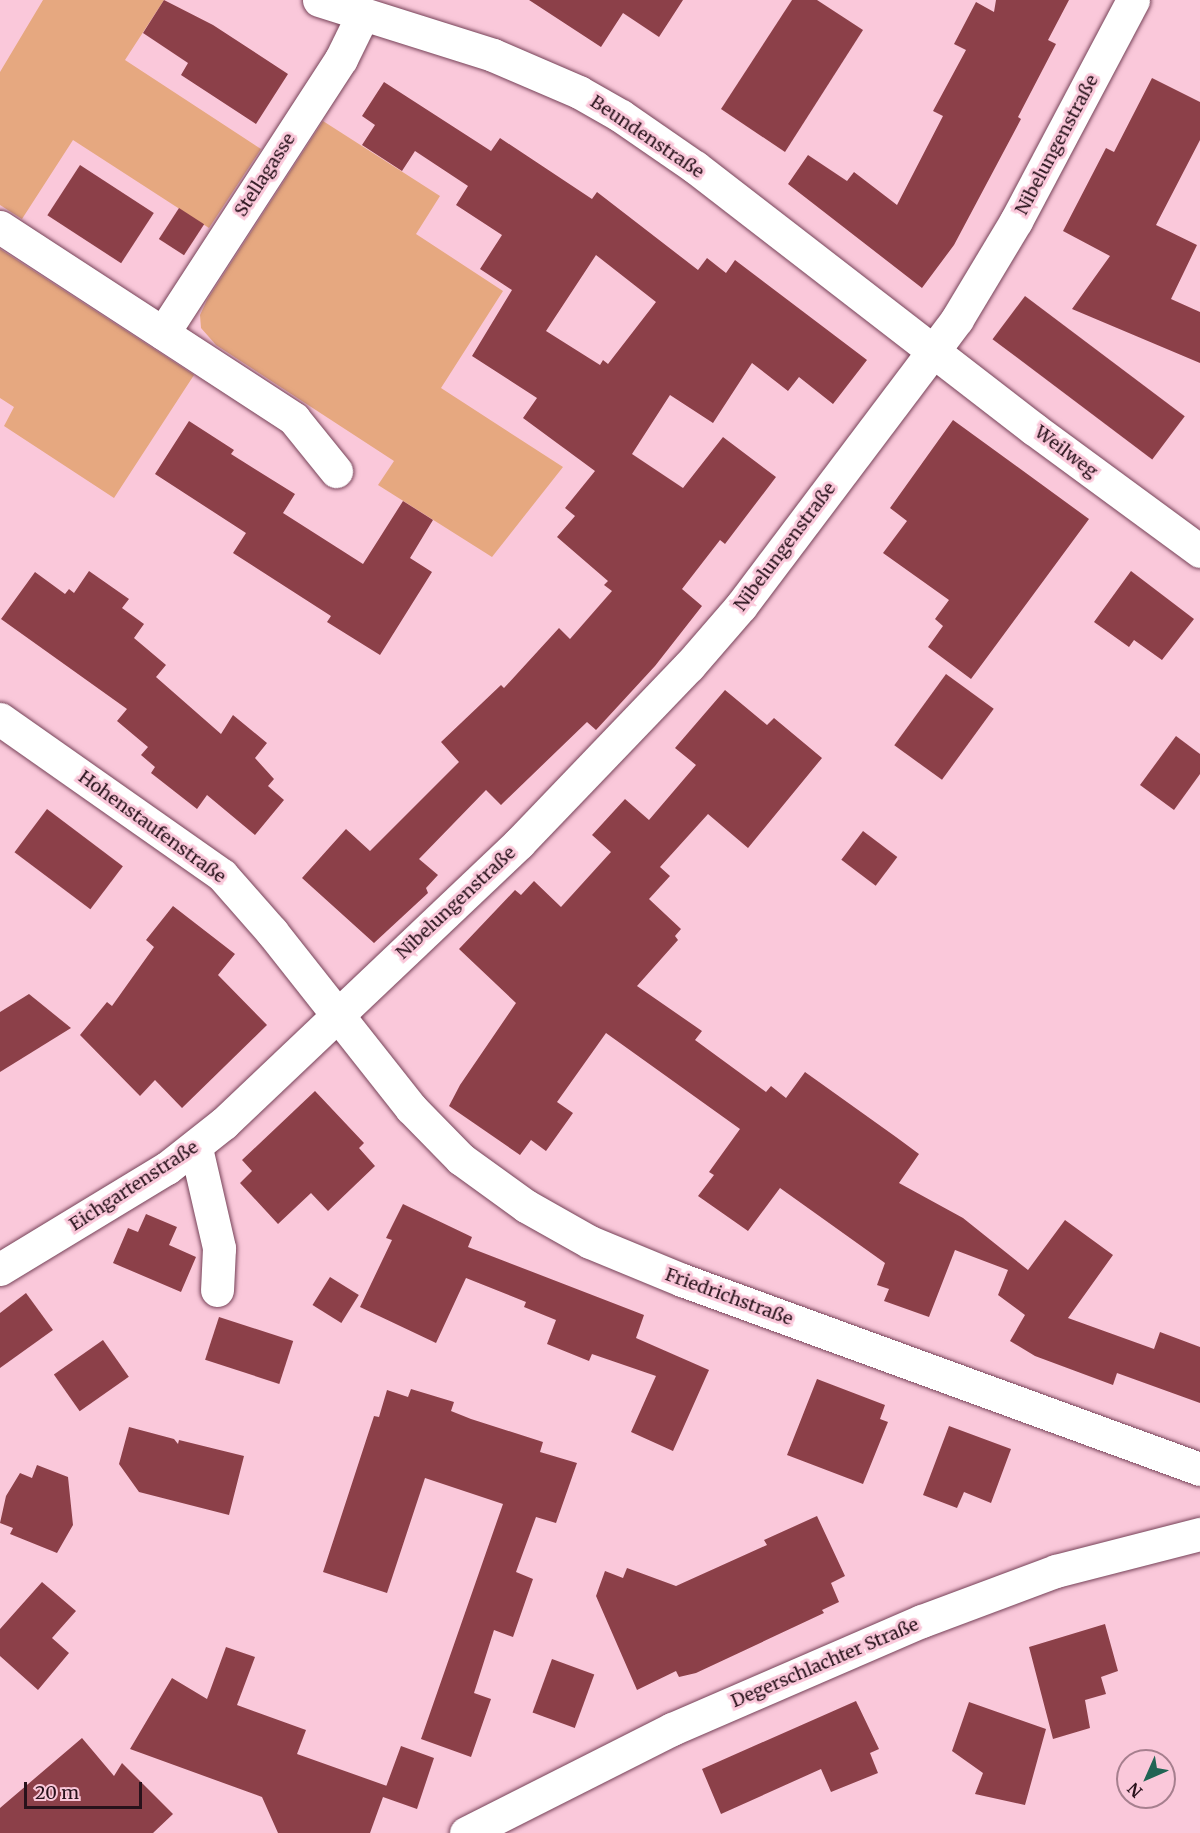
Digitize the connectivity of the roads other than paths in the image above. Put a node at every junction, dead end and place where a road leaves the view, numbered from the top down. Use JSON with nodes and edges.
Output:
{"nodes":[{"id":1,"x":318,"y":0,"type":"edge"},
{"id":2,"x":1133,"y":0,"type":"edge"},
{"id":3,"x":363,"y":15,"type":"junction"},
{"id":4,"x":0,"y":227,"type":"edge"},
{"id":5,"x":163,"y":333,"type":"junction"},
{"id":6,"x":934,"y":351,"type":"junction"},
{"id":7,"x":336,"y":471,"type":"dead end"},
{"id":8,"x":1200,"y":551,"type":"edge"},
{"id":9,"x":0,"y":719,"type":"edge"},
{"id":10,"x":334,"y":1012,"type":"junction"},
{"id":11,"x":196,"y":1148,"type":"junction"},
{"id":12,"x":0,"y":1269,"type":"edge"},
{"id":13,"x":217,"y":1290,"type":"dead end"},
{"id":14,"x":1200,"y":1469,"type":"edge"},
{"id":15,"x":1200,"y":1534,"type":"edge"},
{"id":16,"x":466,"y":1833,"type":"edge"}],
"edges":[{"from":1,"to":3,"type":"street","name":"Beundenstraße"},
{"from":2,"to":6,"type":"street","name":"Nibelungenstraße"},
{"from":3,"to":5,"type":"street","name":"Stellagasse"},
{"from":3,"to":6,"type":"street","name":"Beundenstraße"},
{"from":4,"to":5,"type":"street"},
{"from":5,"to":7,"type":"street"},
{"from":6,"to":8,"type":"street","name":"Weilweg"},
{"from":6,"to":10,"type":"street","name":"Nibelungenstraße"},
{"from":9,"to":10,"type":"street","name":"Hohenstaufenstraße"},
{"from":10,"to":11,"type":"street","name":"Eichgartenstraße"},
{"from":10,"to":14,"type":"street","name":"Friedrichstraße"},
{"from":11,"to":12,"type":"street","name":"Eichgartenstraße"},
{"from":11,"to":13,"type":"street"},
{"from":15,"to":16,"type":"street","name":"Degerschlachter Straße"}]}
